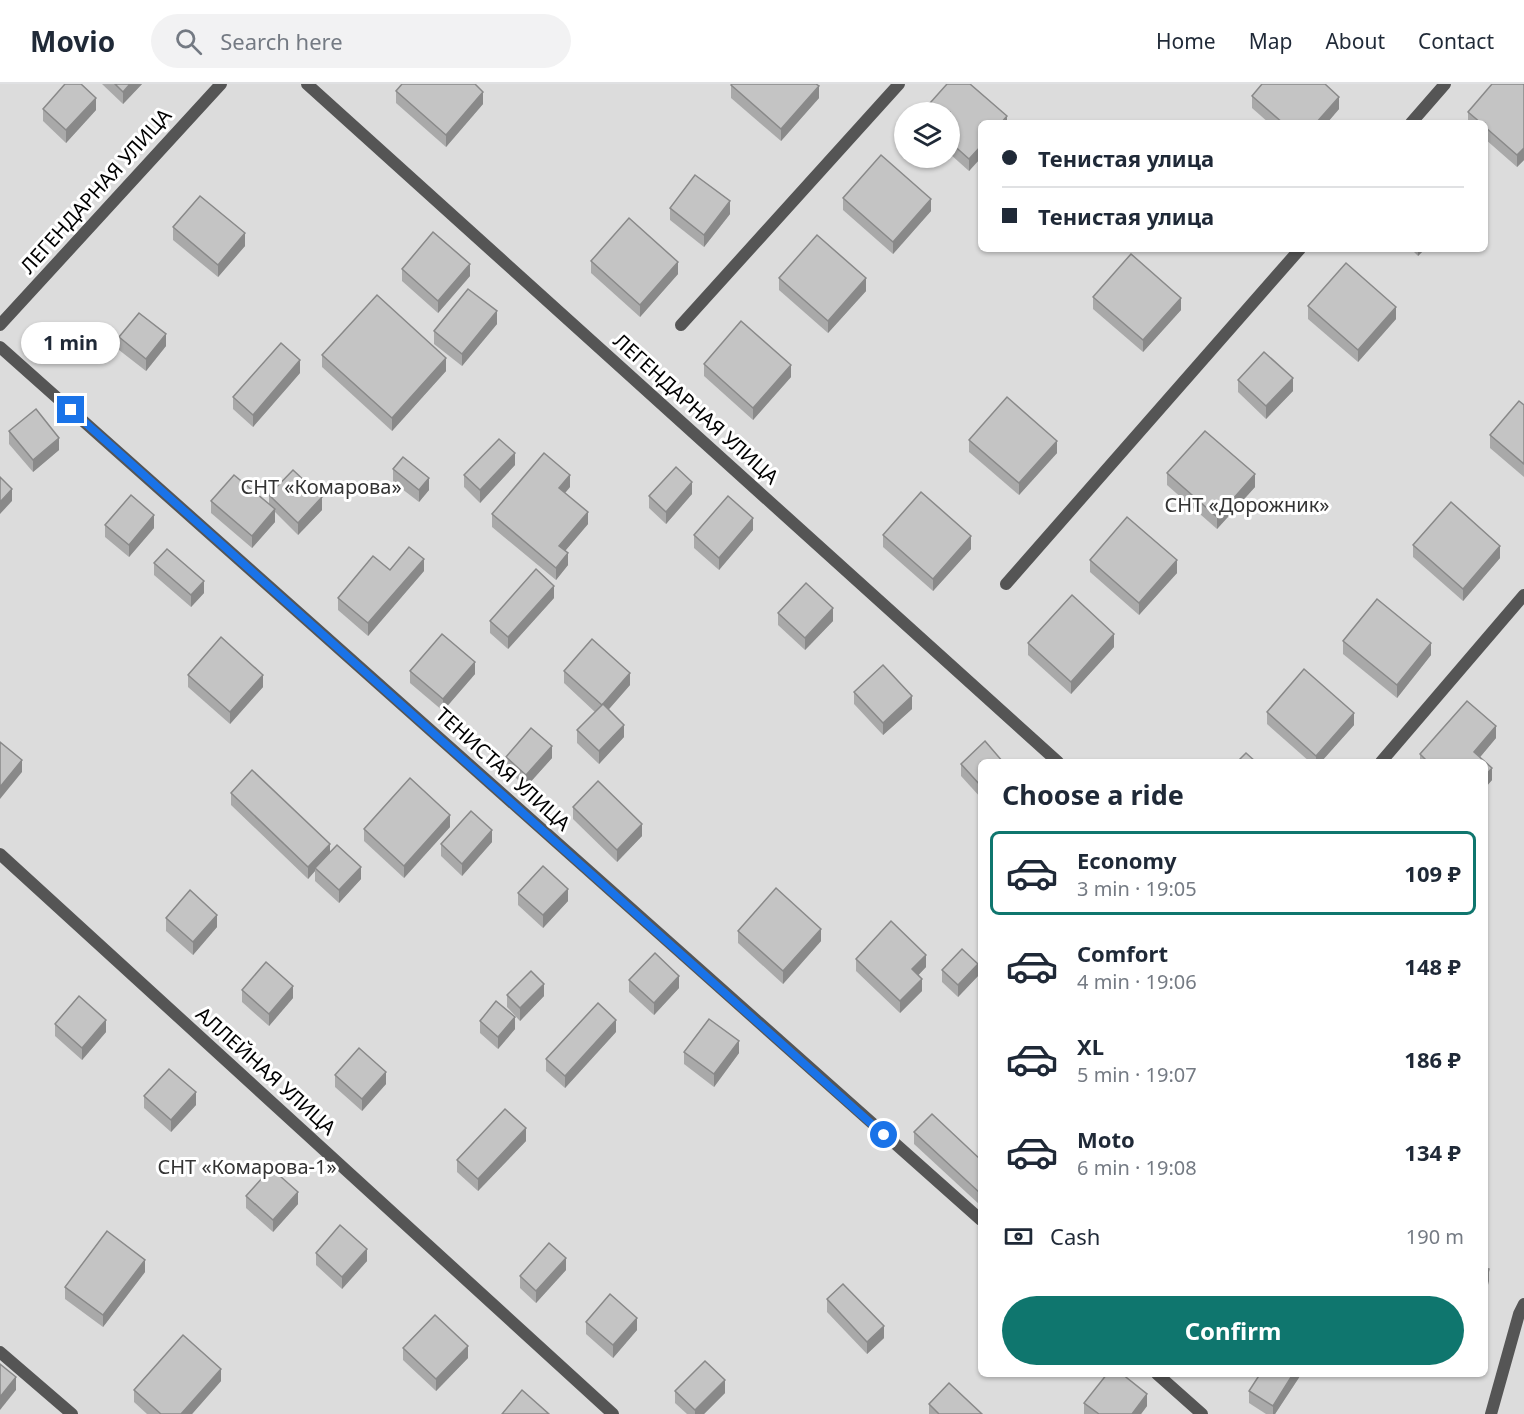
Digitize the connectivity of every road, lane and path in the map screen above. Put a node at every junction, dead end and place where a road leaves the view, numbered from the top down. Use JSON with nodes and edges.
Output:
{"nodes":[{"id":1,"x":220,"y":84,"type":"edge"},
{"id":2,"x":307,"y":84,"type":"edge"},
{"id":3,"x":899,"y":84,"type":"edge"},
{"id":4,"x":1445,"y":84,"type":"edge"},
{"id":5,"x":1414,"y":120,"type":"edge"},
{"id":6,"x":1297,"y":252,"type":"edge"},
{"id":7,"x":0,"y":325,"type":"edge"},
{"id":8,"x":681,"y":325,"type":"dead end"},
{"id":9,"x":0,"y":347,"type":"edge"},
{"id":10,"x":1006,"y":584,"type":"dead end"},
{"id":11,"x":1524,"y":595,"type":"edge"},
{"id":12,"x":1055,"y":759,"type":"edge"},
{"id":13,"x":1384,"y":759,"type":"edge"},
{"id":14,"x":0,"y":854,"type":"edge"},
{"id":15,"x":978,"y":1217,"type":"edge"},
{"id":16,"x":1524,"y":1304,"type":"edge"},
{"id":17,"x":0,"y":1352,"type":"edge"},
{"id":18,"x":1160,"y":1377,"type":"edge"},
{"id":19,"x":72,"y":1414,"type":"edge"},
{"id":20,"x":613,"y":1414,"type":"edge"},
{"id":21,"x":1202,"y":1414,"type":"edge"},
{"id":22,"x":1491,"y":1414,"type":"edge"}],
"edges":[{"from":1,"to":7,"type":"street","name":"ЛЕГЕНДАРНАЯ УЛИЦА"},
{"from":2,"to":12,"type":"street","name":"ЛЕГЕНДАРНАЯ УЛИЦА"},
{"from":3,"to":8,"type":"street"},
{"from":4,"to":5,"type":"street"},
{"from":6,"to":10,"type":"street"},
{"from":9,"to":15,"type":"street","name":"ТЕНИСТАЯ УЛИЦА"},
{"from":11,"to":13,"type":"street"},
{"from":14,"to":20,"type":"street","name":"АЛЛЕЙНАЯ УЛИЦА"},
{"from":16,"to":22,"type":"street"},
{"from":17,"to":19,"type":"street"},
{"from":18,"to":21,"type":"street"}]}
